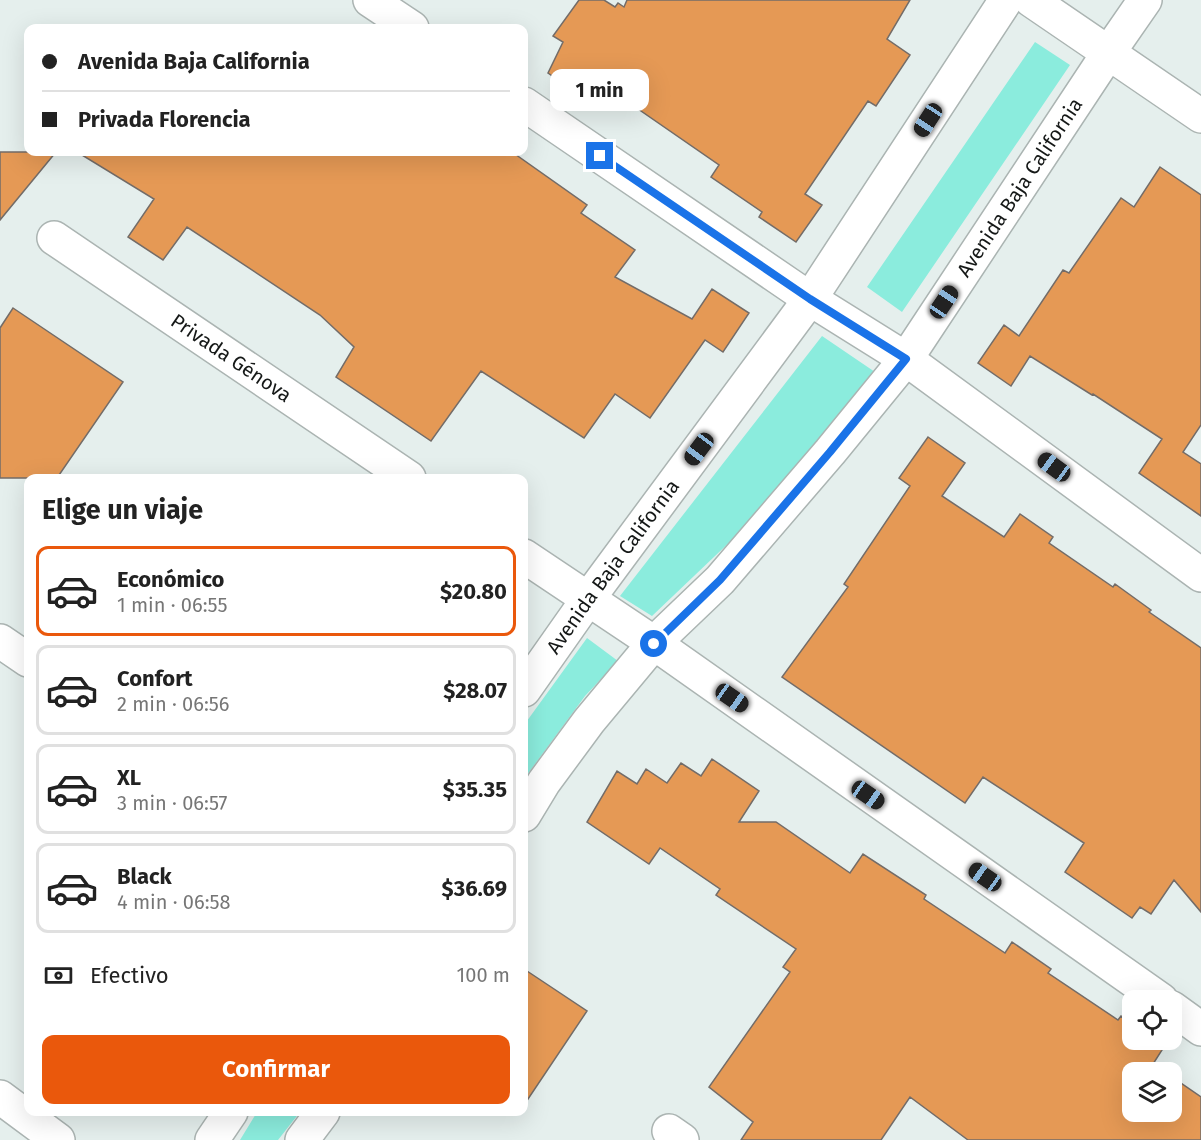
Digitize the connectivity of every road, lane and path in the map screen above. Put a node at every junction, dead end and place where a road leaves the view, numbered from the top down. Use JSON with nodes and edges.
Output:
{"nodes":[{"id":1,"x":370,"y":0,"type":"edge"},
{"id":2,"x":1006,"y":0,"type":"edge"},
{"id":3,"x":1031,"y":0,"type":"edge"},
{"id":4,"x":1145,"y":0,"type":"edge"},
{"id":5,"x":406,"y":24,"type":"edge"},
{"id":6,"x":1109,"y":52,"type":"junction"},
{"id":7,"x":528,"y":107,"type":"edge"},
{"id":8,"x":1201,"y":116,"type":"edge"},
{"id":9,"x":54,"y":238,"type":"dead end"},
{"id":10,"x":810,"y":299,"type":"junction"},
{"id":11,"x":906,"y":359,"type":"junction"},
{"id":12,"x":403,"y":474,"type":"edge"},
{"id":13,"x":528,"y":559,"type":"edge"},
{"id":14,"x":1201,"y":575,"type":"edge"},
{"id":15,"x":588,"y":599,"type":"junction"},
{"id":16,"x":0,"y":641,"type":"edge"},
{"id":17,"x":654,"y":644,"type":"junction"},
{"id":18,"x":24,"y":657,"type":"edge"},
{"id":19,"x":528,"y":684,"type":"edge"},
{"id":20,"x":528,"y":808,"type":"edge"},
{"id":21,"x":1147,"y":990,"type":"edge"},
{"id":22,"x":1182,"y":1015,"type":"edge"},
{"id":23,"x":1201,"y":1029,"type":"edge"},
{"id":24,"x":0,"y":1096,"type":"edge"},
{"id":25,"x":24,"y":1114,"type":"edge"},
{"id":26,"x":26,"y":1116,"type":"edge"},
{"id":27,"x":228,"y":1116,"type":"edge"},
{"id":28,"x":320,"y":1116,"type":"edge"},
{"id":29,"x":58,"y":1140,"type":"edge"},
{"id":30,"x":212,"y":1140,"type":"edge"},
{"id":31,"x":302,"y":1140,"type":"edge"}],
"edges":[{"from":1,"to":5,"type":"street"},
{"from":2,"to":10,"type":"street","name":"Avenida Baja California"},
{"from":3,"to":6,"type":"street"},
{"from":4,"to":6,"type":"street","name":"Avenida Baja California"},
{"from":6,"to":8,"type":"street"},
{"from":6,"to":11,"type":"street","name":"Avenida Baja California"},
{"from":7,"to":10,"type":"street"},
{"from":9,"to":12,"type":"street","name":"Privada Génova"},
{"from":10,"to":11,"type":"street"},
{"from":10,"to":15,"type":"street","name":"Avenida Baja California"},
{"from":11,"to":14,"type":"street"},
{"from":11,"to":17,"type":"street","name":"Avenida Baja California"},
{"from":13,"to":15,"type":"street"},
{"from":15,"to":17,"type":"street"},
{"from":15,"to":19,"type":"street","name":"Avenida Baja California"},
{"from":16,"to":18,"type":"street"},
{"from":17,"to":20,"type":"street","name":"Avenida Baja California"},
{"from":17,"to":21,"type":"street"},
{"from":22,"to":23,"type":"street"},
{"from":24,"to":25,"type":"street"},
{"from":26,"to":29,"type":"street"},
{"from":27,"to":30,"type":"street"},
{"from":28,"to":31,"type":"street"}]}
